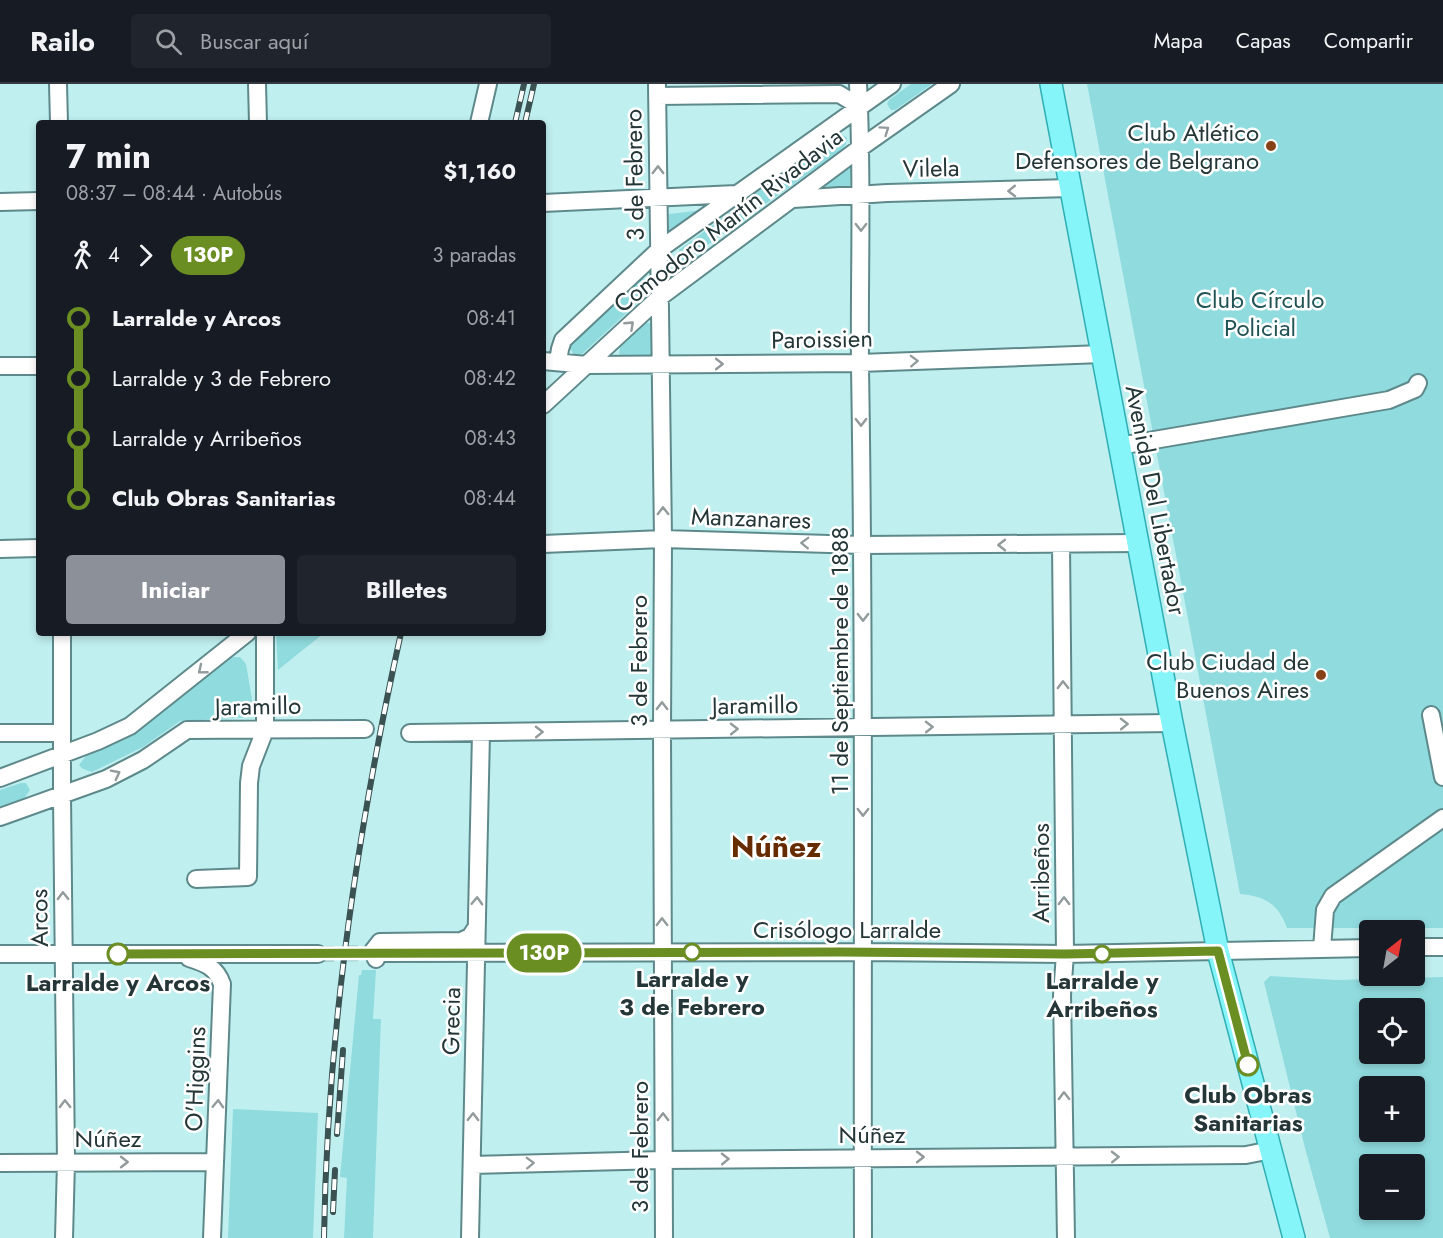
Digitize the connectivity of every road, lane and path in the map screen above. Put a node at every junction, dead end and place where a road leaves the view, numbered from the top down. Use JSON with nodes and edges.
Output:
{"nodes":[{"id":1,"x":58,"y":84,"type":"edge"},
{"id":2,"x":257,"y":84,"type":"edge"},
{"id":3,"x":488,"y":84,"type":"edge"},
{"id":4,"x":858,"y":84,"type":"edge"},
{"id":5,"x":892,"y":84,"type":"edge"},
{"id":6,"x":951,"y":84,"type":"edge"},
{"id":7,"x":1051,"y":84,"type":"edge"},
{"id":8,"x":657,"y":90,"type":"edge"},
{"id":9,"x":859,"y":106,"type":"junction"},
{"id":10,"x":59,"y":120,"type":"edge"},
{"id":11,"x":258,"y":120,"type":"edge"},
{"id":12,"x":480,"y":120,"type":"edge"},
{"id":13,"x":860,"y":148,"type":"junction"},
{"id":14,"x":1070,"y":188,"type":"junction"},
{"id":15,"x":736,"y":194,"type":"junction"},
{"id":16,"x":861,"y":195,"type":"junction"},
{"id":17,"x":658,"y":198,"type":"junction"},
{"id":18,"x":793,"y":199,"type":"junction"},
{"id":19,"x":36,"y":201,"type":"edge"},
{"id":20,"x":0,"y":202,"type":"edge"},
{"id":21,"x":546,"y":203,"type":"edge"},
{"id":22,"x":660,"y":249,"type":"junction"},
{"id":23,"x":660,"y":297,"type":"junction"},
{"id":24,"x":1102,"y":354,"type":"junction"},
{"id":25,"x":551,"y":361,"type":"edge"},
{"id":26,"x":860,"y":363,"type":"junction"},
{"id":27,"x":587,"y":364,"type":"junction"},
{"id":28,"x":661,"y":364,"type":"junction"},
{"id":29,"x":0,"y":366,"type":"edge"},
{"id":30,"x":36,"y":366,"type":"edge"},
{"id":31,"x":1418,"y":382,"type":"dead end"},
{"id":32,"x":546,"y":402,"type":"edge"},
{"id":33,"x":1119,"y":446,"type":"junction"},
{"id":34,"x":663,"y":539,"type":"junction"},
{"id":35,"x":1138,"y":543,"type":"junction"},
{"id":36,"x":546,"y":544,"type":"edge"},
{"id":37,"x":1061,"y":544,"type":"junction"},
{"id":38,"x":863,"y":545,"type":"junction"},
{"id":39,"x":36,"y":548,"type":"edge"},
{"id":40,"x":0,"y":549,"type":"edge"},
{"id":41,"x":62,"y":636,"type":"edge"},
{"id":42,"x":243,"y":636,"type":"edge"},
{"id":43,"x":265,"y":636,"type":"edge"},
{"id":44,"x":1431,"y":715,"type":"dead end"},
{"id":45,"x":1172,"y":723,"type":"junction"},
{"id":46,"x":1063,"y":725,"type":"junction"},
{"id":47,"x":862,"y":728,"type":"junction"},
{"id":48,"x":365,"y":729,"type":"dead end"},
{"id":49,"x":265,"y":730,"type":"junction"},
{"id":50,"x":662,"y":730,"type":"junction"},
{"id":51,"x":0,"y":733,"type":"edge"},
{"id":52,"x":62,"y":733,"type":"junction"},
{"id":53,"x":410,"y":733,"type":"dead end"},
{"id":54,"x":481,"y":733,"type":"junction"},
{"id":55,"x":62,"y":755,"type":"junction"},
{"id":56,"x":1443,"y":777,"type":"edge"},
{"id":57,"x":0,"y":778,"type":"edge"},
{"id":58,"x":62,"y":796,"type":"junction"},
{"id":59,"x":0,"y":817,"type":"edge"},
{"id":60,"x":1443,"y":818,"type":"edge"},
{"id":61,"x":196,"y":879,"type":"dead end"},
{"id":62,"x":476,"y":928,"type":"junction"},
{"id":63,"x":1425,"y":947,"type":"edge"},
{"id":64,"x":1443,"y":947,"type":"edge"},
{"id":65,"x":1322,"y":948,"type":"junction"},
{"id":66,"x":1359,"y":948,"type":"edge"},
{"id":67,"x":1218,"y":951,"type":"junction"},
{"id":68,"x":662,"y":952,"type":"junction"},
{"id":69,"x":863,"y":952,"type":"junction"},
{"id":70,"x":378,"y":953,"type":"tunnel mouth"},
{"id":71,"x":476,"y":953,"type":"junction"},
{"id":72,"x":0,"y":954,"type":"edge"},
{"id":73,"x":63,"y":954,"type":"junction"},
{"id":74,"x":171,"y":954,"type":"junction"},
{"id":75,"x":318,"y":954,"type":"tunnel mouth"},
{"id":76,"x":1065,"y":954,"type":"junction"},
{"id":77,"x":222,"y":984,"type":"junction"},
{"id":78,"x":1271,"y":1150,"type":"junction"},
{"id":79,"x":1065,"y":1157,"type":"junction"},
{"id":80,"x":863,"y":1158,"type":"junction"},
{"id":81,"x":663,"y":1160,"type":"junction"},
{"id":82,"x":66,"y":1162,"type":"junction"},
{"id":83,"x":215,"y":1162,"type":"junction"},
{"id":84,"x":0,"y":1163,"type":"edge"},
{"id":85,"x":472,"y":1165,"type":"junction"},
{"id":86,"x":64,"y":1238,"type":"edge"},
{"id":87,"x":212,"y":1238,"type":"edge"},
{"id":88,"x":470,"y":1238,"type":"edge"},
{"id":89,"x":664,"y":1238,"type":"edge"},
{"id":90,"x":863,"y":1238,"type":"edge"},
{"id":91,"x":1066,"y":1238,"type":"edge"},
{"id":92,"x":1294,"y":1238,"type":"edge"}],
"edges":[{"from":1,"to":10,"type":"street"},
{"from":2,"to":11,"type":"street"},
{"from":3,"to":12,"type":"street"},
{"from":4,"to":9,"type":"street","name":"11 de Septiembre de 1888"},
{"from":5,"to":9,"type":"street","name":"Comodoro Martín Rivadavia"},
{"from":13,"to":6,"type":"street","name":"Comodoro Martín Rivadavia","one_way":true},
{"from":7,"to":14,"type":"main road","name":"Avenida Del Libertador"},
{"from":8,"to":9,"type":"street"},
{"from":17,"to":8,"type":"street","name":"3 de Febrero","one_way":true},
{"from":9,"to":13,"type":"street","name":"11 de Septiembre de 1888"},
{"from":9,"to":15,"type":"street","name":"Comodoro Martín Rivadavia"},
{"from":13,"to":16,"type":"street","name":"11 de Septiembre de 1888"},
{"from":13,"to":18,"type":"street","name":"Comodoro Martín Rivadavia"},
{"from":14,"to":16,"type":"street","name":"Vilela","one_way":true},
{"from":14,"to":24,"type":"main road","name":"Avenida Del Libertador"},
{"from":15,"to":17,"type":"street"},
{"from":15,"to":22,"type":"street","name":"Comodoro Martín Rivadavia"},
{"from":16,"to":18,"type":"street","name":"Vilela"},
{"from":16,"to":26,"type":"street","name":"11 de Septiembre de 1888","one_way":true},
{"from":17,"to":21,"type":"street"},
{"from":17,"to":22,"type":"street","name":"3 de Febrero"},
{"from":18,"to":23,"type":"street","name":"Comodoro Martín Rivadavia"},
{"from":19,"to":20,"type":"street"},
{"from":22,"to":23,"type":"street","name":"3 de Febrero"},
{"from":22,"to":25,"type":"street","name":"Comodoro Martín Rivadavia"},
{"from":27,"to":23,"type":"street","name":"Comodoro Martín Rivadavia","one_way":true},
{"from":23,"to":28,"type":"street","name":"3 de Febrero"},
{"from":26,"to":24,"type":"street","name":"Paroissien","one_way":true},
{"from":24,"to":33,"type":"main road","name":"Avenida Del Libertador"},
{"from":25,"to":27,"type":"street","name":"Paroissien"},
{"from":28,"to":26,"type":"street","name":"Paroissien","one_way":true},
{"from":26,"to":38,"type":"street","name":"11 de Septiembre de 1888","one_way":true},
{"from":27,"to":28,"type":"street","name":"Paroissien"},
{"from":27,"to":32,"type":"street","name":"Comodoro Martín Rivadavia"},
{"from":34,"to":28,"type":"street","name":"3 de Febrero","one_way":true},
{"from":29,"to":30,"type":"street"},
{"from":31,"to":33,"type":"street"},
{"from":33,"to":35,"type":"main road","name":"Avenida Del Libertador"},
{"from":34,"to":36,"type":"street","name":"Manzanares"},
{"from":38,"to":34,"type":"street","name":"Manzanares","one_way":true},
{"from":50,"to":34,"type":"street","name":"3 de Febrero","one_way":true},
{"from":35,"to":37,"type":"street","name":"Manzanares"},
{"from":35,"to":45,"type":"main road","name":"Avenida Del Libertador"},
{"from":37,"to":38,"type":"street","name":"Manzanares","one_way":true},
{"from":46,"to":37,"type":"street","name":"Arribeños","one_way":true},
{"from":38,"to":47,"type":"street","name":"11 de Septiembre de 1888","one_way":true},
{"from":39,"to":40,"type":"street"},
{"from":41,"to":52,"type":"street","name":"Arcos"},
{"from":42,"to":55,"type":"street","one_way":true},
{"from":43,"to":49,"type":"street"},
{"from":44,"to":56,"type":"street"},
{"from":46,"to":45,"type":"street","name":"Jaramillo","one_way":true},
{"from":45,"to":67,"type":"main road","name":"Avenida Del Libertador"},
{"from":47,"to":46,"type":"street","name":"Jaramillo","one_way":true},
{"from":76,"to":46,"type":"street","name":"Arribeños","one_way":true},
{"from":50,"to":47,"type":"street","name":"Jaramillo","one_way":true},
{"from":47,"to":69,"type":"street","name":"11 de Septiembre de 1888","one_way":true},
{"from":48,"to":49,"type":"street","name":"Jaramillo"},
{"from":58,"to":49,"type":"street","name":"Jaramillo","one_way":true},
{"from":49,"to":61,"type":"street"},
{"from":54,"to":50,"type":"street","name":"Jaramillo","one_way":true},
{"from":68,"to":50,"type":"street","name":"3 de Febrero","one_way":true},
{"from":51,"to":52,"type":"street"},
{"from":52,"to":55,"type":"street","name":"Arcos"},
{"from":53,"to":54,"type":"street","name":"Jaramillo"},
{"from":62,"to":54,"type":"street","name":"Grecia","one_way":true},
{"from":55,"to":57,"type":"street"},
{"from":55,"to":58,"type":"street","name":"Arcos"},
{"from":58,"to":59,"type":"street"},
{"from":73,"to":58,"type":"street","name":"Arcos","one_way":true},
{"from":60,"to":65,"type":"street"},
{"from":62,"to":71,"type":"street","name":"Grecia"},
{"from":62,"to":71,"type":"street","name":"Crisólogo Larralde"},
{"from":63,"to":64,"type":"street"},
{"from":65,"to":66,"type":"street","name":"Crisólogo Larralde"},
{"from":65,"to":67,"type":"street","name":"Crisólogo Larralde"},
{"from":67,"to":76,"type":"street","name":"Crisólogo Larralde"},
{"from":67,"to":78,"type":"main road","name":"Avenida Del Libertador"},
{"from":68,"to":69,"type":"street","name":"Crisólogo Larralde"},
{"from":68,"to":71,"type":"street","name":"Crisólogo Larralde"},
{"from":81,"to":68,"type":"street","name":"3 de Febrero","one_way":true},
{"from":69,"to":76,"type":"street","name":"Crisólogo Larralde"},
{"from":69,"to":80,"type":"street","name":"11 de Septiembre de 1888"},
{"from":70,"to":71,"type":"street","name":"Crisólogo Larralde"},
{"from":85,"to":71,"type":"street","name":"Grecia","one_way":true},
{"from":72,"to":73,"type":"street"},
{"from":73,"to":74,"type":"street"},
{"from":82,"to":73,"type":"street","name":"Arcos","one_way":true},
{"from":74,"to":75,"type":"street"},
{"from":74,"to":77,"type":"street"},
{"from":74,"to":77,"type":"street"},
{"from":79,"to":76,"type":"street","name":"Arribeños","one_way":true},
{"from":83,"to":77,"type":"street","name":"O'Higgins","one_way":true},
{"from":79,"to":78,"type":"street","name":"Núñez","one_way":true},
{"from":78,"to":92,"type":"main road","name":"Avenida Del Libertador"},
{"from":80,"to":79,"type":"street","name":"Núñez","one_way":true},
{"from":79,"to":91,"type":"street","name":"Arribeños"},
{"from":81,"to":80,"type":"street","name":"Núñez","one_way":true},
{"from":80,"to":90,"type":"street","name":"11 de Septiembre de 1888"},
{"from":85,"to":81,"type":"street","name":"Núñez","one_way":true},
{"from":81,"to":89,"type":"street","name":"3 de Febrero"},
{"from":82,"to":83,"type":"street","name":"Núñez","one_way":true},
{"from":82,"to":84,"type":"street","name":"Núñez"},
{"from":82,"to":86,"type":"street","name":"Arcos"},
{"from":83,"to":87,"type":"street","name":"O'Higgins"},
{"from":85,"to":88,"type":"street","name":"Grecia"}]}
